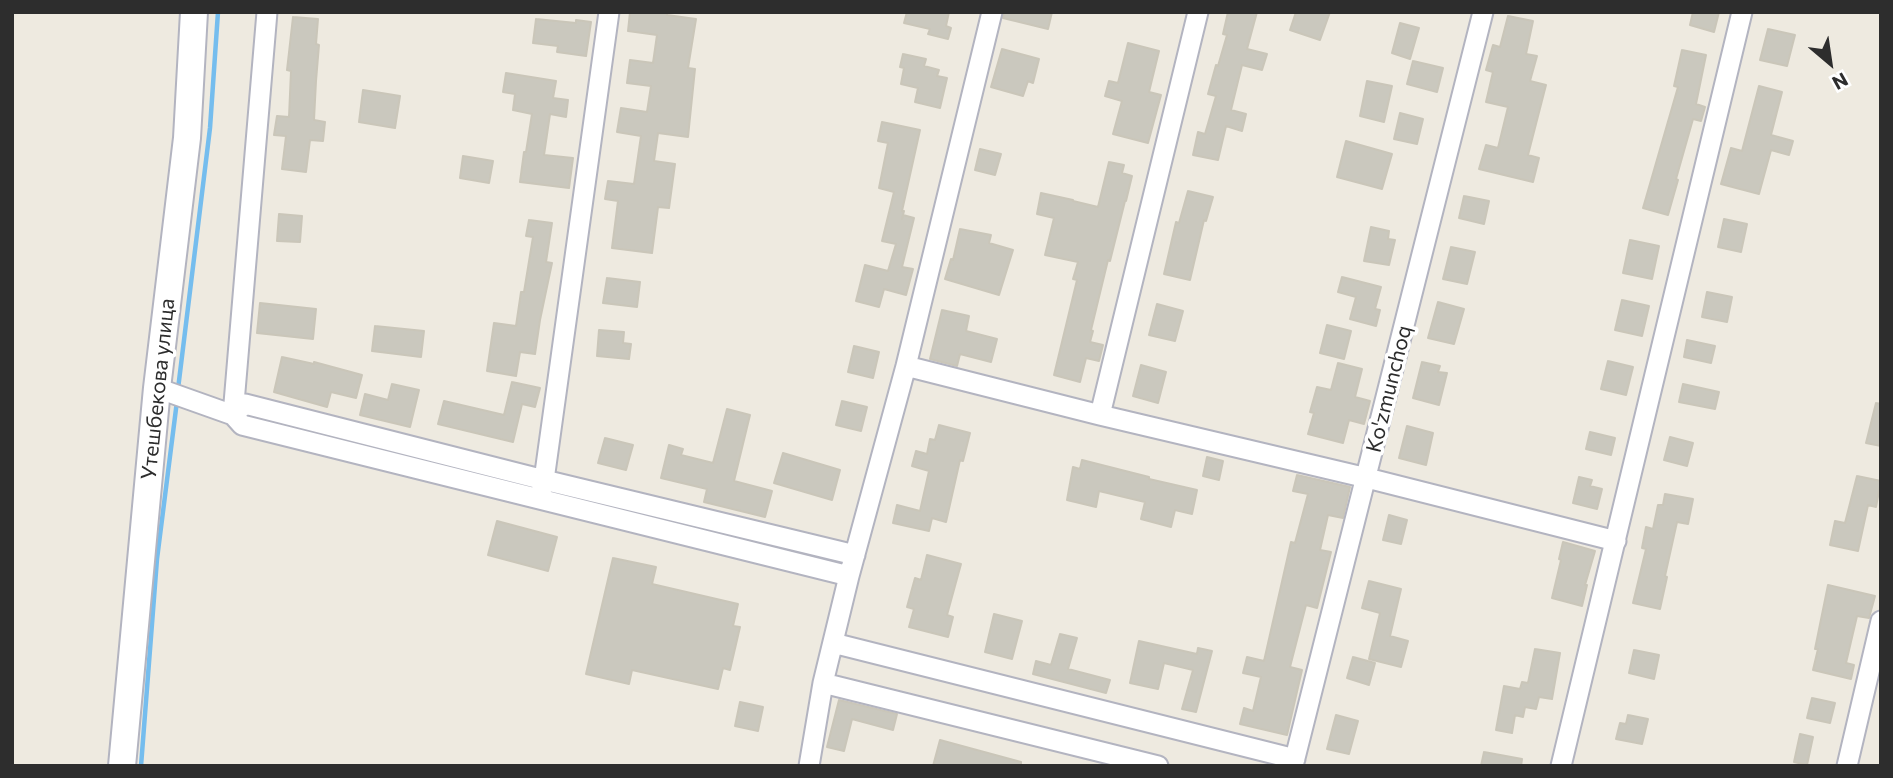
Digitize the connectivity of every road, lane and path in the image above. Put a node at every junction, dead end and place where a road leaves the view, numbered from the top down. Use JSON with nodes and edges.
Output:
{"nodes":[{"id":1,"x":194,"y":12,"type":"edge"},
{"id":2,"x":267,"y":12,"type":"edge"},
{"id":3,"x":608,"y":12,"type":"edge"},
{"id":4,"x":992,"y":12,"type":"edge"},
{"id":5,"x":1198,"y":12,"type":"edge"},
{"id":6,"x":1483,"y":12,"type":"edge"},
{"id":7,"x":1742,"y":12,"type":"edge"},
{"id":8,"x":905,"y":366,"type":"junction"},
{"id":9,"x":157,"y":388,"type":"junction"},
{"id":10,"x":233,"y":415,"type":"junction"},
{"id":11,"x":1100,"y":415,"type":"junction"},
{"id":12,"x":1367,"y":478,"type":"junction"},
{"id":13,"x":544,"y":480,"type":"junction"},
{"id":14,"x":539,"y":500,"type":"junction"},
{"id":15,"x":1616,"y":541,"type":"junction"},
{"id":16,"x":855,"y":555,"type":"junction"},
{"id":17,"x":849,"y":576,"type":"junction"},
{"id":18,"x":1881,"y":621,"type":"edge"},
{"id":19,"x":833,"y":643,"type":"junction"},
{"id":20,"x":823,"y":683,"type":"junction"},
{"id":21,"x":1294,"y":762,"type":"edge"},
{"id":22,"x":122,"y":766,"type":"edge"},
{"id":23,"x":809,"y":766,"type":"edge"},
{"id":24,"x":1158,"y":766,"type":"edge"},
{"id":25,"x":1561,"y":766,"type":"edge"},
{"id":26,"x":1847,"y":766,"type":"edge"}],
"edges":[{"from":1,"to":9,"type":"main road","name":"Утешбекова улица"},
{"from":2,"to":10,"type":"street"},
{"from":3,"to":13,"type":"street"},
{"from":4,"to":8,"type":"street"},
{"from":5,"to":11,"type":"street"},
{"from":6,"to":12,"type":"street","name":"Ko'zmunchoq"},
{"from":7,"to":15,"type":"street"},
{"from":8,"to":11,"type":"street"},
{"from":8,"to":16,"type":"street"},
{"from":9,"to":10,"type":"street"},
{"from":9,"to":22,"type":"main road","name":"Утешбекова улица"},
{"from":10,"to":13,"type":"street"},
{"from":10,"to":14,"type":"street"},
{"from":11,"to":12,"type":"street"},
{"from":12,"to":15,"type":"street"},
{"from":12,"to":21,"type":"street","name":"Ko'zmunchoq"},
{"from":13,"to":14,"type":"street"},
{"from":13,"to":16,"type":"street"},
{"from":14,"to":17,"type":"street"},
{"from":15,"to":25,"type":"street"},
{"from":16,"to":17,"type":"street"},
{"from":17,"to":19,"type":"street"},
{"from":18,"to":26,"type":"street"},
{"from":19,"to":20,"type":"street"},
{"from":19,"to":21,"type":"street"},
{"from":20,"to":23,"type":"street"},
{"from":20,"to":24,"type":"street"}]}
